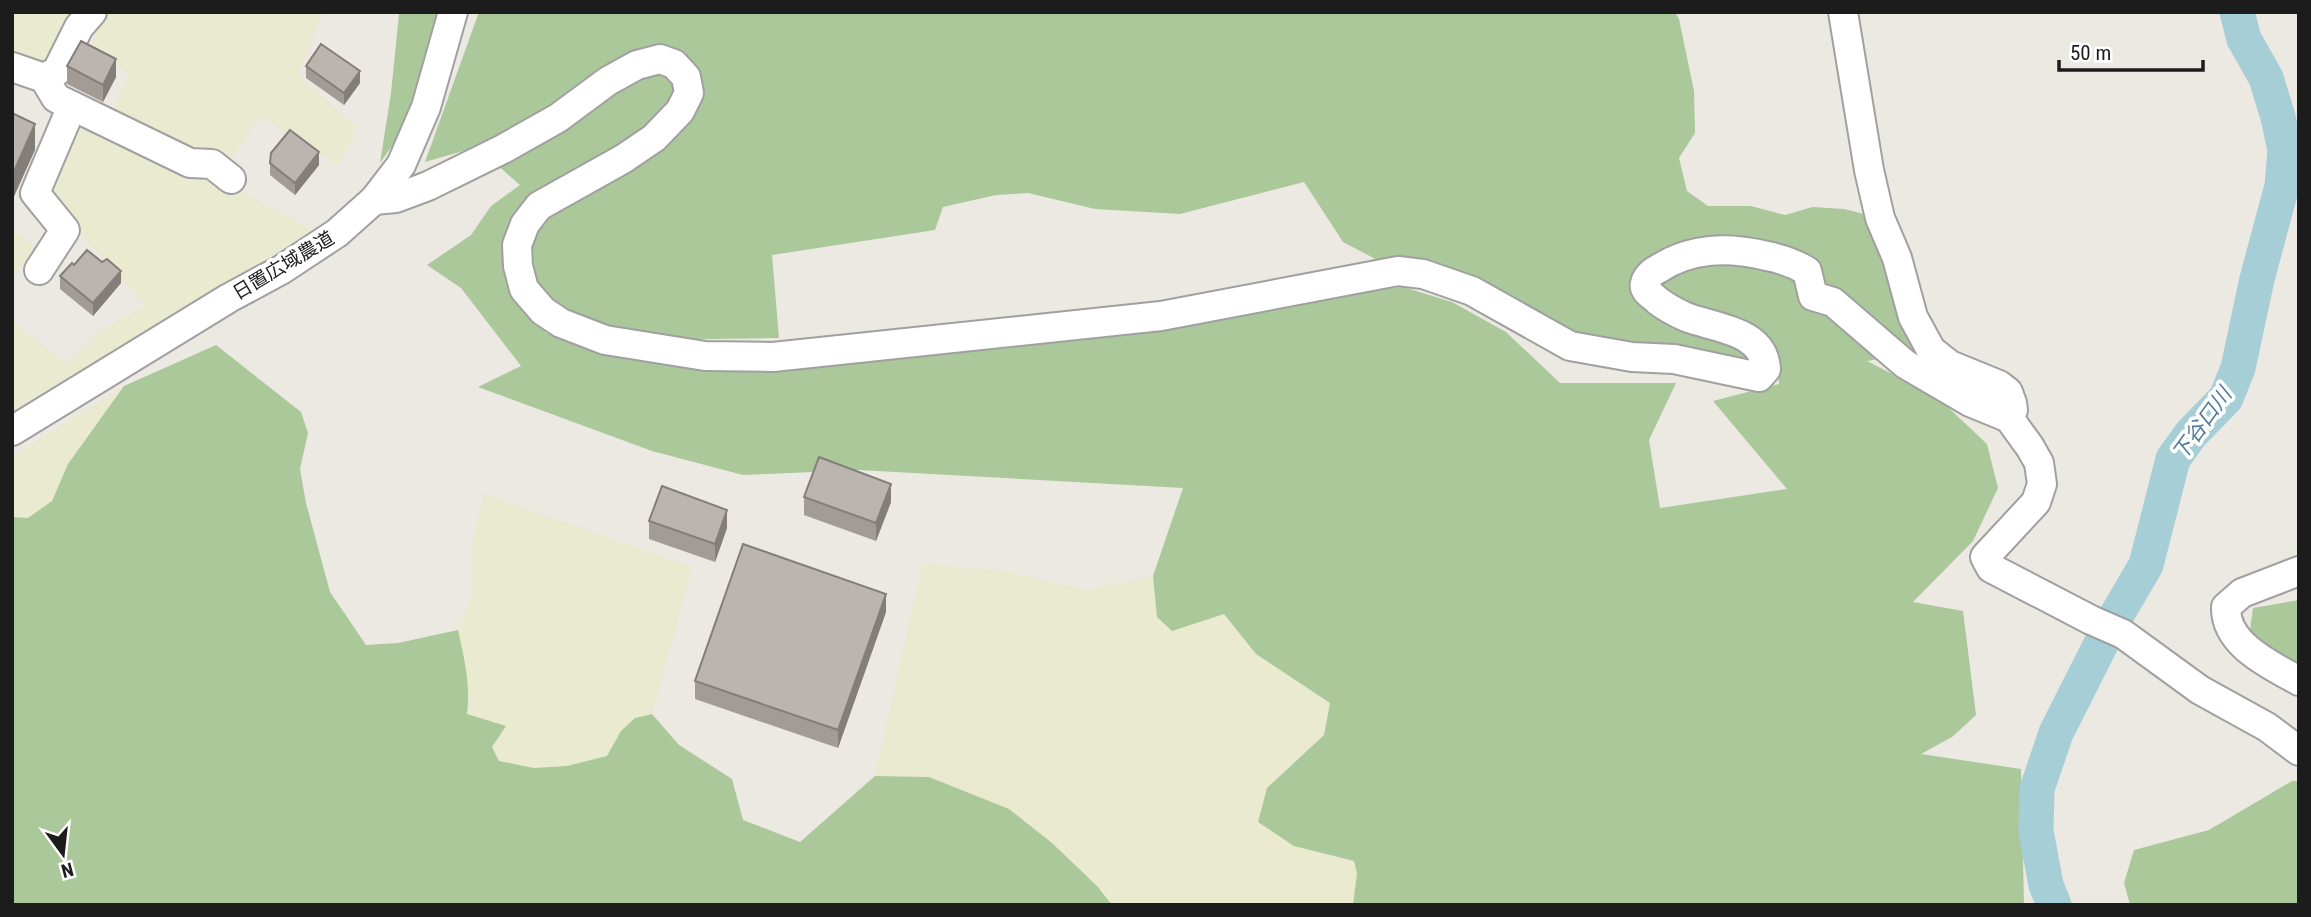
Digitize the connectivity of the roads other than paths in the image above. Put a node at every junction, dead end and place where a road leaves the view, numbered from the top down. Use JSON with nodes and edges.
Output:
{"nodes":[{"id":1,"x":92,"y":12,"type":"edge"},
{"id":2,"x":453,"y":12,"type":"edge"},
{"id":3,"x":1843,"y":12,"type":"edge"},
{"id":4,"x":12,"y":67,"type":"edge"},
{"id":5,"x":44,"y":78,"type":"junction"},
{"id":6,"x":72,"y":106,"type":"junction"},
{"id":7,"x":231,"y":179,"type":"dead end"},
{"id":8,"x":374,"y":200,"type":"junction"},
{"id":9,"x":39,"y":270,"type":"dead end"},
{"id":10,"x":2009,"y":418,"type":"junction"},
{"id":11,"x":12,"y":431,"type":"edge"},
{"id":12,"x":2299,"y":571,"type":"edge"},
{"id":13,"x":2299,"y":681,"type":"edge"},
{"id":14,"x":2299,"y":751,"type":"edge"}],
"edges":[{"from":1,"to":5,"type":"street"},
{"from":2,"to":8,"type":"street","name":"日置広域農道"},
{"from":3,"to":10,"type":"street"},
{"from":4,"to":5,"type":"street"},
{"from":5,"to":6,"type":"street"},
{"from":6,"to":7,"type":"street"},
{"from":6,"to":9,"type":"street"},
{"from":8,"to":10,"type":"street"},
{"from":8,"to":11,"type":"street","name":"日置広域農道"},
{"from":10,"to":14,"type":"street"},
{"from":12,"to":13,"type":"street"}]}
